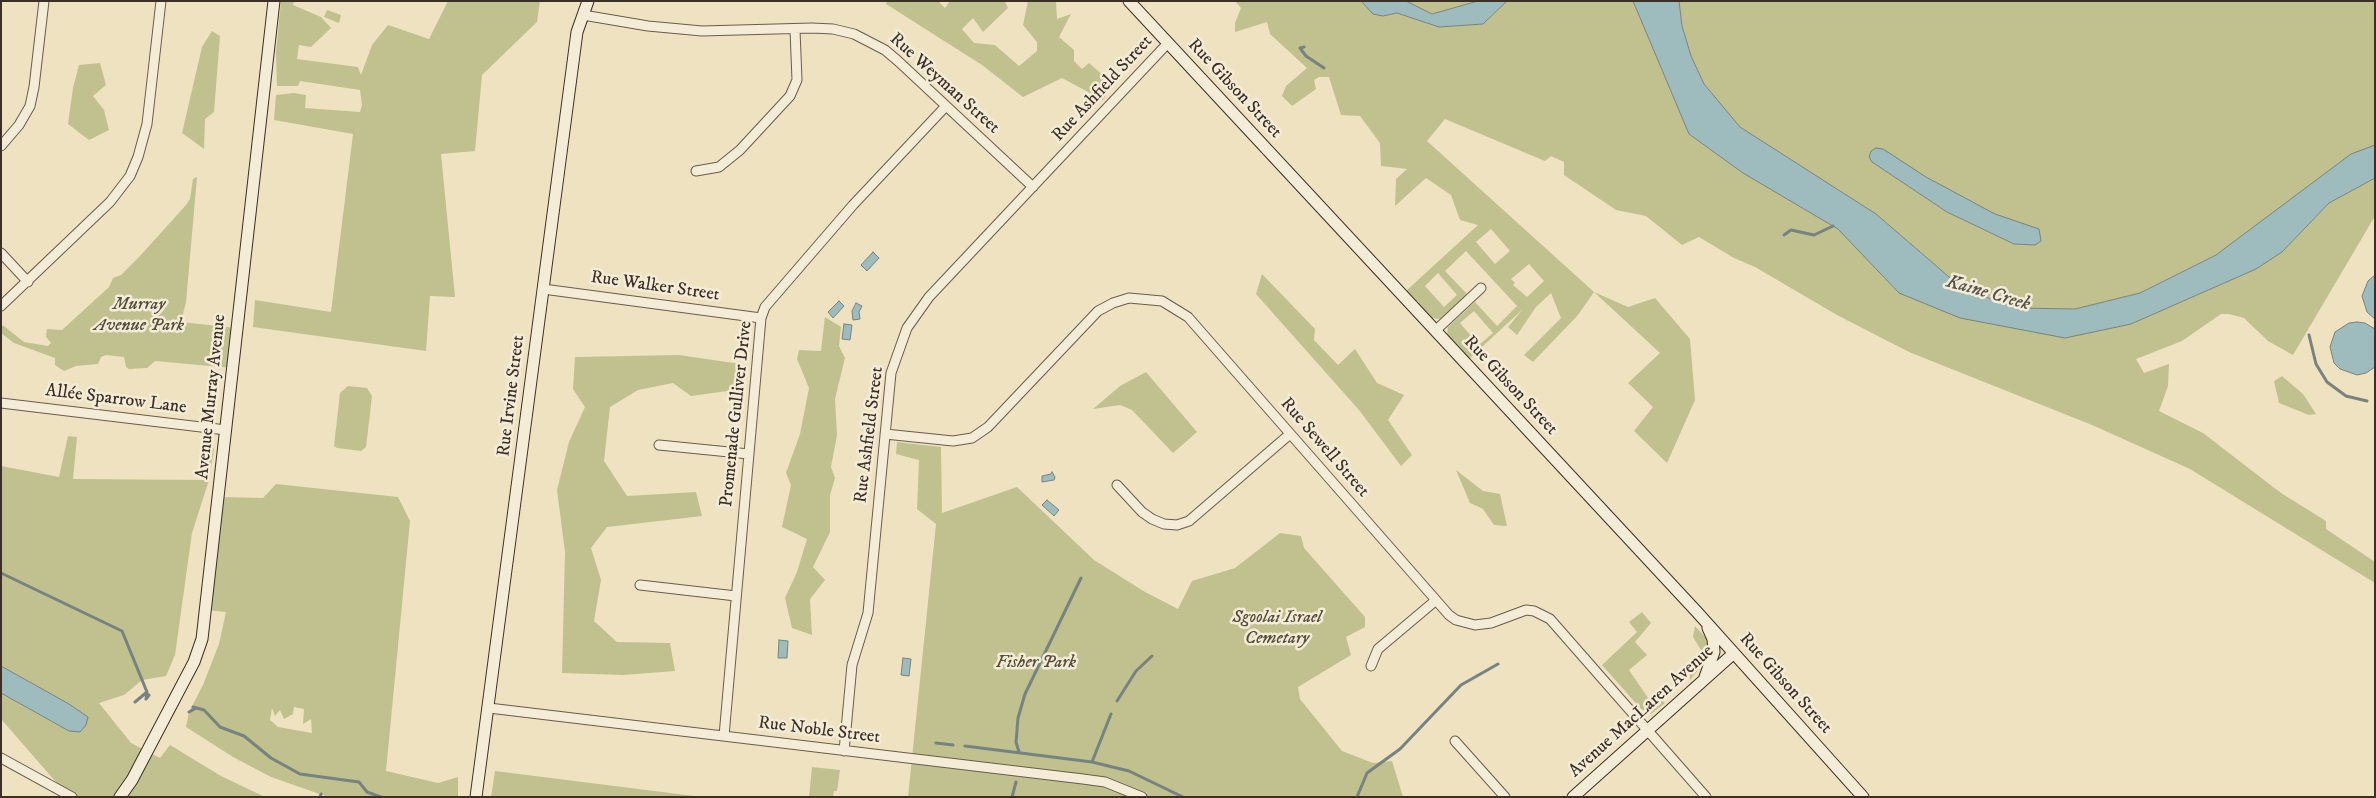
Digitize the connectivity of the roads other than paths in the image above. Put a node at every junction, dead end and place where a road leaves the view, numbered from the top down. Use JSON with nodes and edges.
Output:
{"nodes":[{"id":1,"x":44,"y":1,"type":"edge"},
{"id":2,"x":161,"y":1,"type":"edge"},
{"id":3,"x":274,"y":1,"type":"edge"},
{"id":4,"x":588,"y":1,"type":"edge"},
{"id":5,"x":1129,"y":1,"type":"edge"},
{"id":6,"x":582,"y":15,"type":"junction"},
{"id":7,"x":795,"y":30,"type":"junction"},
{"id":8,"x":1168,"y":44,"type":"junction"},
{"id":9,"x":946,"y":106,"type":"junction"},
{"id":10,"x":1,"y":146,"type":"edge"},
{"id":11,"x":696,"y":171,"type":"dead end"},
{"id":12,"x":1033,"y":187,"type":"junction"},
{"id":13,"x":1,"y":253,"type":"edge"},
{"id":14,"x":28,"y":282,"type":"junction"},
{"id":15,"x":543,"y":288,"type":"junction"},
{"id":16,"x":1481,"y":288,"type":"dead end"},
{"id":17,"x":1,"y":306,"type":"edge"},
{"id":18,"x":762,"y":318,"type":"junction"},
{"id":19,"x":1435,"y":331,"type":"junction"},
{"id":20,"x":1,"y":403,"type":"edge"},
{"id":21,"x":226,"y":430,"type":"junction"},
{"id":22,"x":885,"y":434,"type":"junction"},
{"id":23,"x":1290,"y":434,"type":"junction"},
{"id":24,"x":659,"y":445,"type":"dead end"},
{"id":25,"x":749,"y":454,"type":"junction"},
{"id":26,"x":1117,"y":485,"type":"dead end"},
{"id":27,"x":640,"y":585,"type":"dead end"},
{"id":28,"x":736,"y":596,"type":"junction"},
{"id":29,"x":1435,"y":600,"type":"junction"},
{"id":30,"x":1706,"y":622,"type":"junction"},
{"id":31,"x":1734,"y":653,"type":"junction"},
{"id":32,"x":1371,"y":666,"type":"dead end"},
{"id":33,"x":1704,"y":681,"type":"junction"},
{"id":34,"x":489,"y":708,"type":"junction"},
{"id":35,"x":1648,"y":731,"type":"junction"},
{"id":36,"x":724,"y":736,"type":"junction"},
{"id":37,"x":1455,"y":741,"type":"dead end"},
{"id":38,"x":844,"y":751,"type":"junction"},
{"id":39,"x":1,"y":758,"type":"edge"},
{"id":40,"x":132,"y":780,"type":"junction"},
{"id":41,"x":71,"y":796,"type":"edge"},
{"id":42,"x":120,"y":797,"type":"edge"},
{"id":43,"x":129,"y":797,"type":"edge"},
{"id":44,"x":476,"y":797,"type":"edge"},
{"id":45,"x":1142,"y":797,"type":"edge"},
{"id":46,"x":1505,"y":797,"type":"edge"},
{"id":47,"x":1572,"y":797,"type":"edge"},
{"id":48,"x":1706,"y":797,"type":"edge"},
{"id":49,"x":1863,"y":797,"type":"edge"}],
"edges":[{"from":1,"to":10,"type":"street"},
{"from":2,"to":14,"type":"street"},
{"from":3,"to":21,"type":"street","name":"Avenue Murray Avenue"},
{"from":4,"to":6,"type":"street","name":"Rue Irvine Street"},
{"from":5,"to":8,"type":"street","name":"Rue Gibson Street"},
{"from":6,"to":7,"type":"street","name":"Rue Weyman Street"},
{"from":6,"to":15,"type":"street","name":"Rue Irvine Street"},
{"from":7,"to":9,"type":"street","name":"Rue Weyman Street"},
{"from":7,"to":11,"type":"street"},
{"from":8,"to":12,"type":"street","name":"Rue Ashfield Street"},
{"from":8,"to":19,"type":"street","name":"Rue Gibson Street"},
{"from":9,"to":12,"type":"street","name":"Rue Weyman Street"},
{"from":9,"to":18,"type":"street","name":"Promenade Gulliver Drive"},
{"from":12,"to":22,"type":"street","name":"Rue Ashfield Street"},
{"from":13,"to":14,"type":"street"},
{"from":14,"to":17,"type":"street"},
{"from":15,"to":18,"type":"street","name":"Rue Walker Street"},
{"from":15,"to":34,"type":"street","name":"Rue Irvine Street"},
{"from":16,"to":19,"type":"street"},
{"from":18,"to":25,"type":"street","name":"Promenade Gulliver Drive"},
{"from":19,"to":30,"type":"street","name":"Rue Gibson Street"},
{"from":20,"to":21,"type":"street","name":"Allée Sparrow Lane"},
{"from":21,"to":40,"type":"street","name":"Avenue Murray Avenue"},
{"from":22,"to":23,"type":"street","name":"Rue Sewell Street"},
{"from":22,"to":38,"type":"street","name":"Rue Ashfield Street"},
{"from":23,"to":26,"type":"street"},
{"from":23,"to":29,"type":"street","name":"Rue Sewell Street"},
{"from":24,"to":25,"type":"street"},
{"from":25,"to":28,"type":"street","name":"Promenade Gulliver Drive"},
{"from":27,"to":28,"type":"street"},
{"from":28,"to":36,"type":"street","name":"Promenade Gulliver Drive"},
{"from":29,"to":32,"type":"street"},
{"from":29,"to":35,"type":"street","name":"Rue Sewell Street"},
{"from":30,"to":31,"type":"street","name":"Rue Gibson Street"},
{"from":30,"to":33,"type":"street"},
{"from":31,"to":33,"type":"street","name":"Avenue MacLaren Avenue"},
{"from":31,"to":49,"type":"street","name":"Rue Gibson Street"},
{"from":33,"to":35,"type":"street","name":"Avenue MacLaren Avenue"},
{"from":34,"to":36,"type":"street","name":"Rue Noble Street"},
{"from":34,"to":44,"type":"street","name":"Rue Irvine Street"},
{"from":35,"to":47,"type":"street","name":"Avenue MacLaren Avenue"},
{"from":35,"to":48,"type":"street","name":"Rue Sewell Street"},
{"from":36,"to":38,"type":"street","name":"Rue Noble Street"},
{"from":37,"to":46,"type":"street"},
{"from":38,"to":45,"type":"street","name":"Rue Noble Street"},
{"from":39,"to":41,"type":"street"},
{"from":40,"to":42,"type":"street","name":"Avenue Murray Avenue"},
{"from":40,"to":43,"type":"street","name":"Avenue Murray Avenue"}]}
